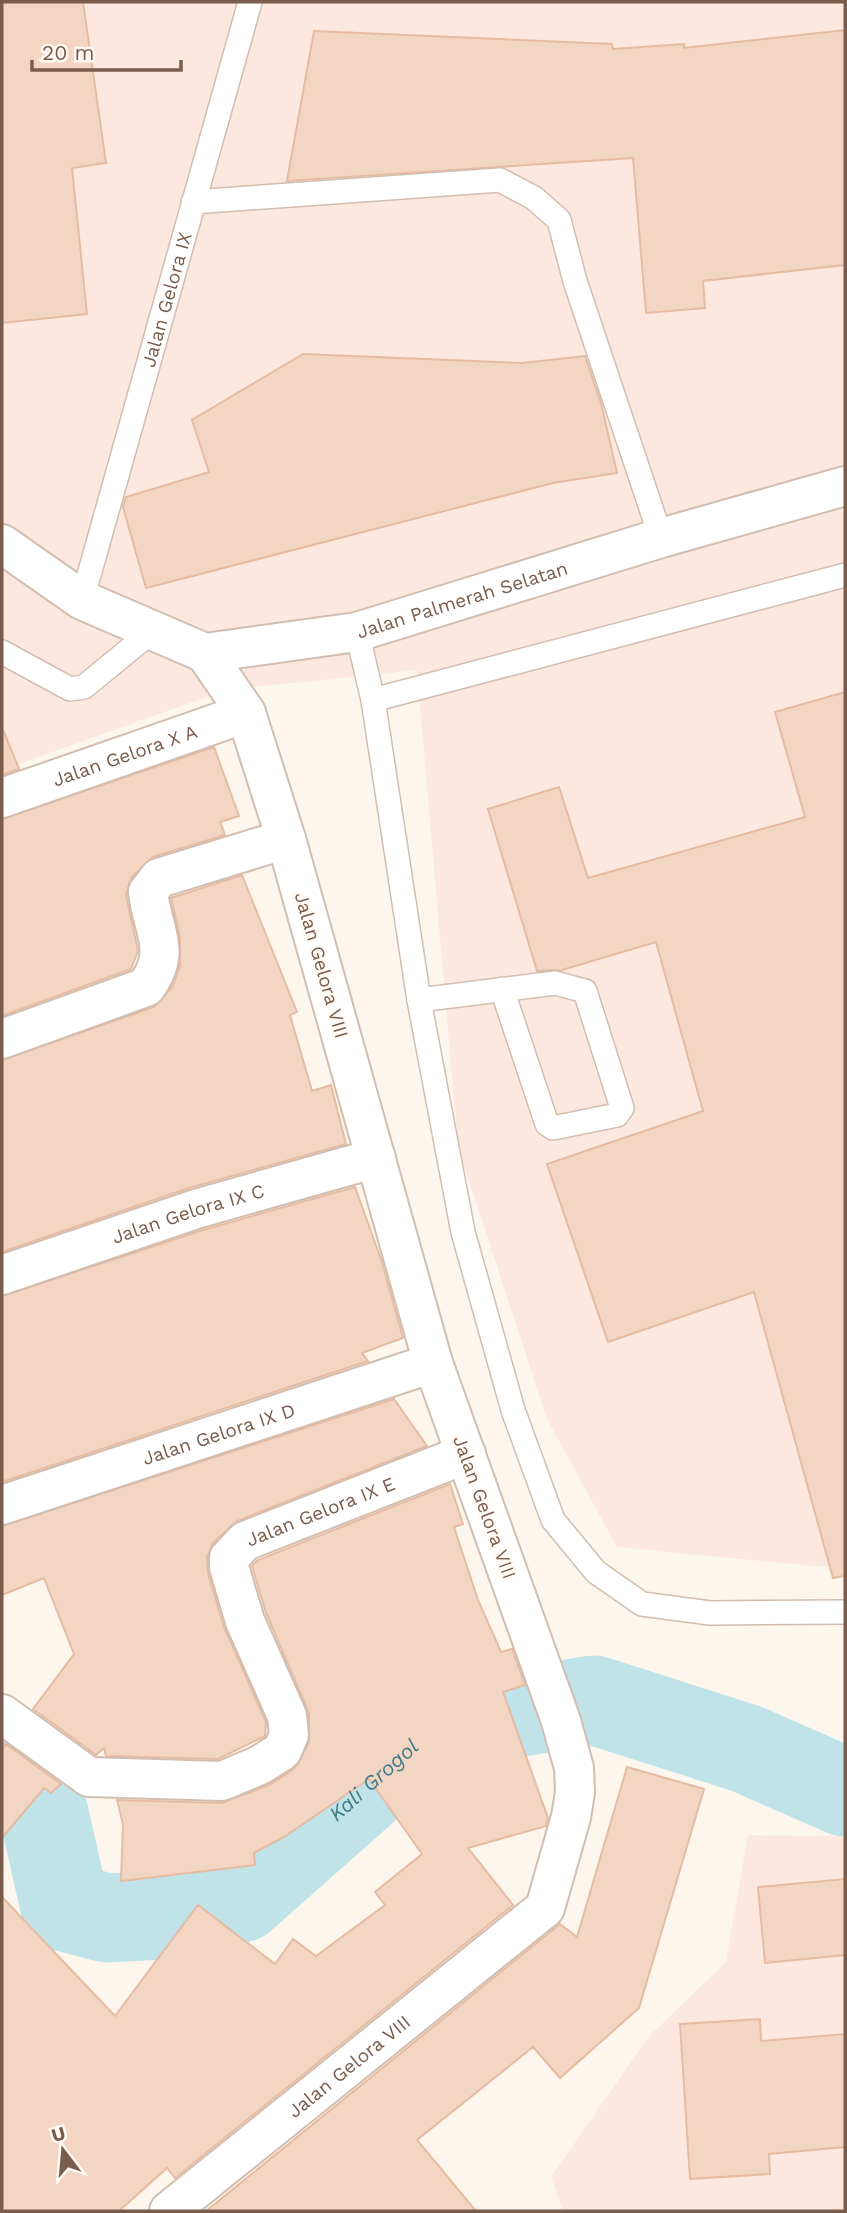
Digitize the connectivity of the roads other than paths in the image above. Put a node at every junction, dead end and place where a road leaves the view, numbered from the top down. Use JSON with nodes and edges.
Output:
{"nodes":[{"id":1,"x":250,"y":2,"type":"edge"},
{"id":2,"x":193,"y":202,"type":"junction"},
{"id":3,"x":845,"y":486,"type":"edge"},
{"id":4,"x":661,"y":538,"type":"junction"},
{"id":5,"x":2,"y":544,"type":"edge"},
{"id":6,"x":845,"y":575,"type":"edge"},
{"id":7,"x":82,"y":600,"type":"junction"},
{"id":8,"x":151,"y":632,"type":"junction"},
{"id":9,"x":357,"y":632,"type":"junction"},
{"id":10,"x":2,"y":652,"type":"edge"},
{"id":11,"x":205,"y":653,"type":"junction"},
{"id":12,"x":373,"y":700,"type":"junction"},
{"id":13,"x":246,"y":713,"type":"junction"},
{"id":14,"x":2,"y":798,"type":"edge"},
{"id":15,"x":286,"y":839,"type":"junction"},
{"id":16,"x":502,"y":989,"type":"junction"},
{"id":17,"x":418,"y":1000,"type":"junction"},
{"id":18,"x":2,"y":1039,"type":"edge"},
{"id":19,"x":376,"y":1158,"type":"junction"},
{"id":20,"x":2,"y":1275,"type":"edge"},
{"id":21,"x":433,"y":1363,"type":"junction"},
{"id":22,"x":466,"y":1454,"type":"junction"},
{"id":23,"x":2,"y":1505,"type":"edge"},
{"id":24,"x":845,"y":1612,"type":"edge"},
{"id":25,"x":2,"y":1714,"type":"edge"},
{"id":26,"x":169,"y":2211,"type":"edge"}],
"edges":[{"from":1,"to":2,"type":"lane","name":"Jalan Gelora IX"},
{"from":2,"to":4,"type":"lane"},
{"from":2,"to":7,"type":"lane","name":"Jalan Gelora IX"},
{"from":3,"to":4,"type":"street","name":"Jalan Palmerah Selatan"},
{"from":4,"to":9,"type":"street","name":"Jalan Palmerah Selatan"},
{"from":5,"to":7,"type":"street","name":"Jalan Palmerah Selatan"},
{"from":6,"to":12,"type":"lane"},
{"from":7,"to":8,"type":"street","name":"Jalan Palmerah Selatan"},
{"from":8,"to":10,"type":"lane"},
{"from":8,"to":11,"type":"street","name":"Jalan Palmerah Selatan"},
{"from":9,"to":11,"type":"street","name":"Jalan Palmerah Selatan"},
{"from":9,"to":12,"type":"lane"},
{"from":11,"to":13,"type":"street","name":"Jalan Gelora VIII"},
{"from":12,"to":17,"type":"lane"},
{"from":13,"to":14,"type":"street","name":"Jalan Gelora X A"},
{"from":13,"to":15,"type":"street","name":"Jalan Gelora VIII"},
{"from":15,"to":18,"type":"street"},
{"from":15,"to":19,"type":"street","name":"Jalan Gelora VIII"},
{"from":16,"to":16,"type":"lane"},
{"from":16,"to":17,"type":"lane"},
{"from":17,"to":24,"type":"lane"},
{"from":19,"to":20,"type":"street","name":"Jalan Gelora IX C"},
{"from":19,"to":21,"type":"street","name":"Jalan Gelora VIII"},
{"from":21,"to":22,"type":"street","name":"Jalan Gelora VIII"},
{"from":21,"to":23,"type":"street","name":"Jalan Gelora IX D"},
{"from":22,"to":25,"type":"street","name":"Jalan Gelora IX E"},
{"from":22,"to":26,"type":"street","name":"Jalan Gelora VIII"}]}
